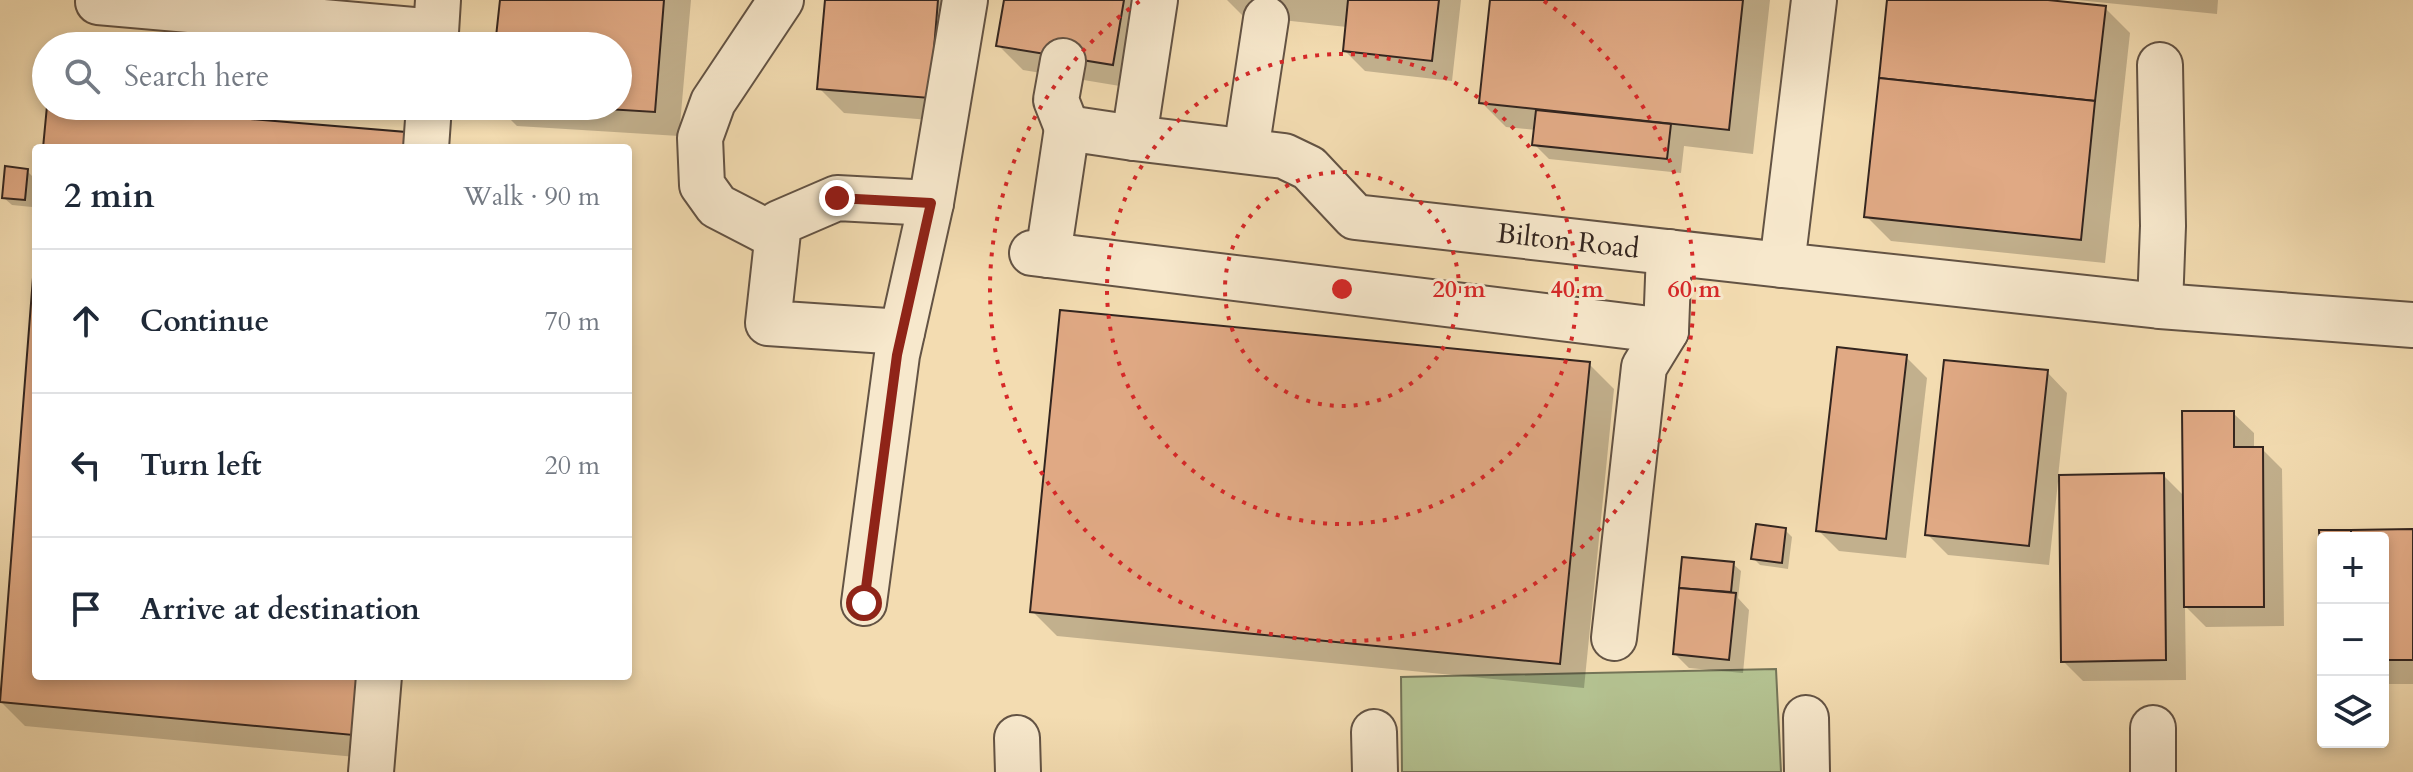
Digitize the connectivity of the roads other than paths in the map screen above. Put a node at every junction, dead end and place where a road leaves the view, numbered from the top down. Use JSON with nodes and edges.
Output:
{"nodes":[{"id":1,"x":781,"y":0,"type":"edge"},
{"id":2,"x":965,"y":0,"type":"edge"},
{"id":3,"x":1155,"y":0,"type":"edge"},
{"id":4,"x":1814,"y":0,"type":"edge"},
{"id":5,"x":98,"y":2,"type":"dead end"},
{"id":6,"x":1266,"y":19,"type":"dead end"},
{"id":7,"x":436,"y":26,"type":"edge"},
{"id":8,"x":1063,"y":61,"type":"dead end"},
{"id":9,"x":2160,"y":65,"type":"dead end"},
{"id":10,"x":428,"y":120,"type":"edge"},
{"id":11,"x":1067,"y":128,"type":"junction"},
{"id":12,"x":1134,"y":138,"type":"junction"},
{"id":13,"x":426,"y":144,"type":"edge"},
{"id":14,"x":1246,"y":151,"type":"junction"},
{"id":15,"x":931,"y":203,"type":"junction"},
{"id":16,"x":777,"y":237,"type":"junction"},
{"id":17,"x":1669,"y":252,"type":"junction"},
{"id":18,"x":1782,"y":265,"type":"junction"},
{"id":19,"x":2160,"y":306,"type":"junction"},
{"id":20,"x":2413,"y":325,"type":"edge"},
{"id":21,"x":1666,"y":331,"type":"junction"},
{"id":22,"x":902,"y":332,"type":"junction"},
{"id":23,"x":864,"y":603,"type":"dead end"},
{"id":24,"x":1614,"y":638,"type":"dead end"},
{"id":25,"x":379,"y":680,"type":"edge"},
{"id":26,"x":1806,"y":718,"type":"dead end"},
{"id":27,"x":2153,"y":728,"type":"dead end"},
{"id":28,"x":371,"y":772,"type":"edge"},
{"id":29,"x":1807,"y":772,"type":"edge"},
{"id":30,"x":2153,"y":772,"type":"edge"}],
"edges":[{"from":1,"to":16,"type":"street"},
{"from":2,"to":15,"type":"street"},
{"from":3,"to":12,"type":"street"},
{"from":4,"to":18,"type":"street"},
{"from":5,"to":7,"type":"street"},
{"from":6,"to":14,"type":"street"},
{"from":8,"to":11,"type":"street"},
{"from":9,"to":19,"type":"street"},
{"from":10,"to":13,"type":"street"},
{"from":11,"to":12,"type":"street"},
{"from":11,"to":21,"type":"street"},
{"from":12,"to":14,"type":"street"},
{"from":14,"to":17,"type":"street","name":"Bilton Road"},
{"from":15,"to":16,"type":"street"},
{"from":15,"to":22,"type":"street"},
{"from":16,"to":22,"type":"street"},
{"from":17,"to":18,"type":"street","name":"Bilton Road"},
{"from":17,"to":21,"type":"street"},
{"from":18,"to":19,"type":"street","name":"Bilton Road"},
{"from":19,"to":20,"type":"street","name":"Bilton Road"},
{"from":21,"to":24,"type":"street"},
{"from":22,"to":23,"type":"street"},
{"from":25,"to":28,"type":"street"},
{"from":26,"to":29,"type":"street"},
{"from":27,"to":30,"type":"street"}]}
